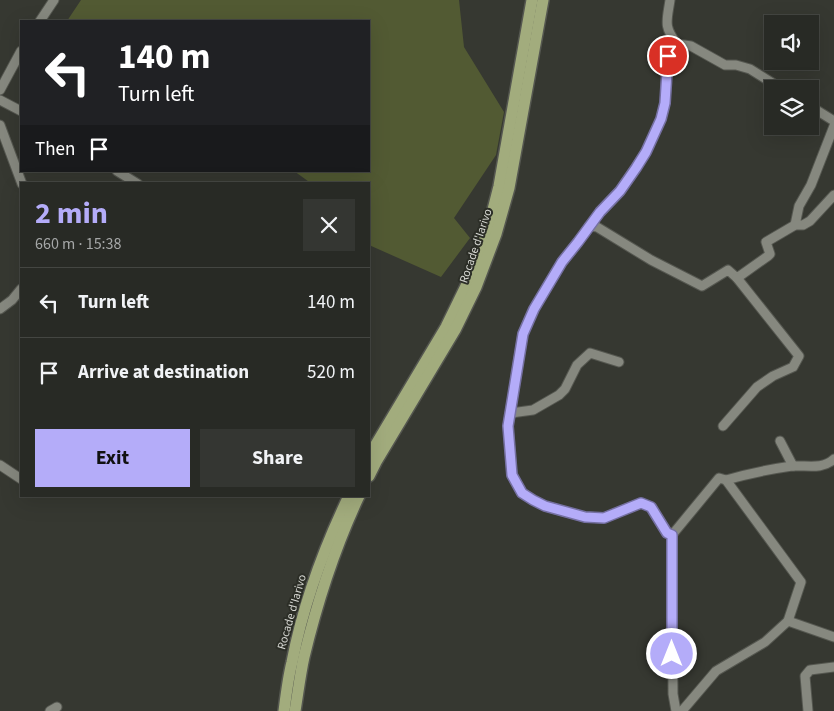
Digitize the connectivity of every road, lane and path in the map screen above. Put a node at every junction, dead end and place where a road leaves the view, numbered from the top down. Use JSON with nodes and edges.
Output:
{"nodes":[{"id":1,"x":54,"y":0,"type":"edge"},
{"id":2,"x":532,"y":0,"type":"edge"},
{"id":3,"x":542,"y":0,"type":"edge"},
{"id":4,"x":670,"y":0,"type":"edge"},
{"id":5,"x":41,"y":20,"type":"edge"},
{"id":6,"x":677,"y":44,"type":"junction"},
{"id":7,"x":20,"y":53,"type":"edge"},
{"id":8,"x":768,"y":80,"type":"edge"},
{"id":9,"x":0,"y":90,"type":"edge"},
{"id":10,"x":0,"y":100,"type":"edge"},
{"id":11,"x":20,"y":110,"type":"edge"},
{"id":12,"x":819,"y":112,"type":"edge"},
{"id":13,"x":834,"y":121,"type":"edge"},
{"id":14,"x":0,"y":125,"type":"edge"},
{"id":15,"x":834,"y":126,"type":"edge"},
{"id":16,"x":120,"y":172,"type":"edge"},
{"id":17,"x":21,"y":182,"type":"edge"},
{"id":18,"x":135,"y":182,"type":"edge"},
{"id":19,"x":834,"y":195,"type":"edge"},
{"id":20,"x":795,"y":225,"type":"junction"},
{"id":21,"x":589,"y":226,"type":"junction"},
{"id":22,"x":737,"y":278,"type":"junction"},
{"id":23,"x":20,"y":290,"type":"edge"},
{"id":24,"x":0,"y":309,"type":"edge"},
{"id":25,"x":619,"y":362,"type":"dead end"},
{"id":26,"x":510,"y":413,"type":"junction"},
{"id":27,"x":723,"y":426,"type":"dead end"},
{"id":28,"x":780,"y":441,"type":"dead end"},
{"id":29,"x":370,"y":454,"type":"edge"},
{"id":30,"x":834,"y":459,"type":"edge"},
{"id":31,"x":0,"y":465,"type":"edge"},
{"id":32,"x":793,"y":466,"type":"junction"},
{"id":33,"x":370,"y":474,"type":"edge"},
{"id":34,"x":20,"y":478,"type":"edge"},
{"id":35,"x":726,"y":480,"type":"junction"},
{"id":36,"x":349,"y":497,"type":"edge"},
{"id":37,"x":359,"y":497,"type":"edge"},
{"id":38,"x":672,"y":535,"type":"junction"},
{"id":39,"x":788,"y":621,"type":"junction"},
{"id":40,"x":834,"y":637,"type":"edge"},
{"id":41,"x":834,"y":668,"type":"edge"},
{"id":42,"x":284,"y":711,"type":"edge"},
{"id":43,"x":295,"y":711,"type":"edge"},
{"id":44,"x":676,"y":711,"type":"edge"},
{"id":45,"x":682,"y":711,"type":"edge"},
{"id":46,"x":808,"y":711,"type":"edge"}],
"edges":[{"from":1,"to":5,"type":"street"},
{"from":2,"to":29,"type":"main road","name":"Rocade d'Iarivo"},
{"from":3,"to":33,"type":"main road","name":"Rocade d'Iarivo"},
{"from":4,"to":6,"type":"street"},
{"from":6,"to":8,"type":"street"},
{"from":6,"to":21,"type":"street"},
{"from":7,"to":9,"type":"street"},
{"from":10,"to":11,"type":"street"},
{"from":12,"to":13,"type":"street"},
{"from":14,"to":17,"type":"street"},
{"from":15,"to":20,"type":"street"},
{"from":16,"to":18,"type":"street"},
{"from":19,"to":20,"type":"street"},
{"from":20,"to":22,"type":"street"},
{"from":21,"to":22,"type":"street"},
{"from":21,"to":26,"type":"street"},
{"from":22,"to":27,"type":"street"},
{"from":23,"to":24,"type":"street"},
{"from":25,"to":26,"type":"street"},
{"from":26,"to":38,"type":"street"},
{"from":28,"to":32,"type":"street"},
{"from":30,"to":32,"type":"street"},
{"from":31,"to":34,"type":"street"},
{"from":32,"to":35,"type":"street"},
{"from":35,"to":38,"type":"street"},
{"from":35,"to":39,"type":"street"},
{"from":36,"to":42,"type":"main road","name":"Rocade d'Iarivo"},
{"from":37,"to":43,"type":"main road","name":"Rocade d'Iarivo"},
{"from":38,"to":44,"type":"street"},
{"from":39,"to":40,"type":"street"},
{"from":39,"to":45,"type":"street"},
{"from":41,"to":46,"type":"street"}]}
